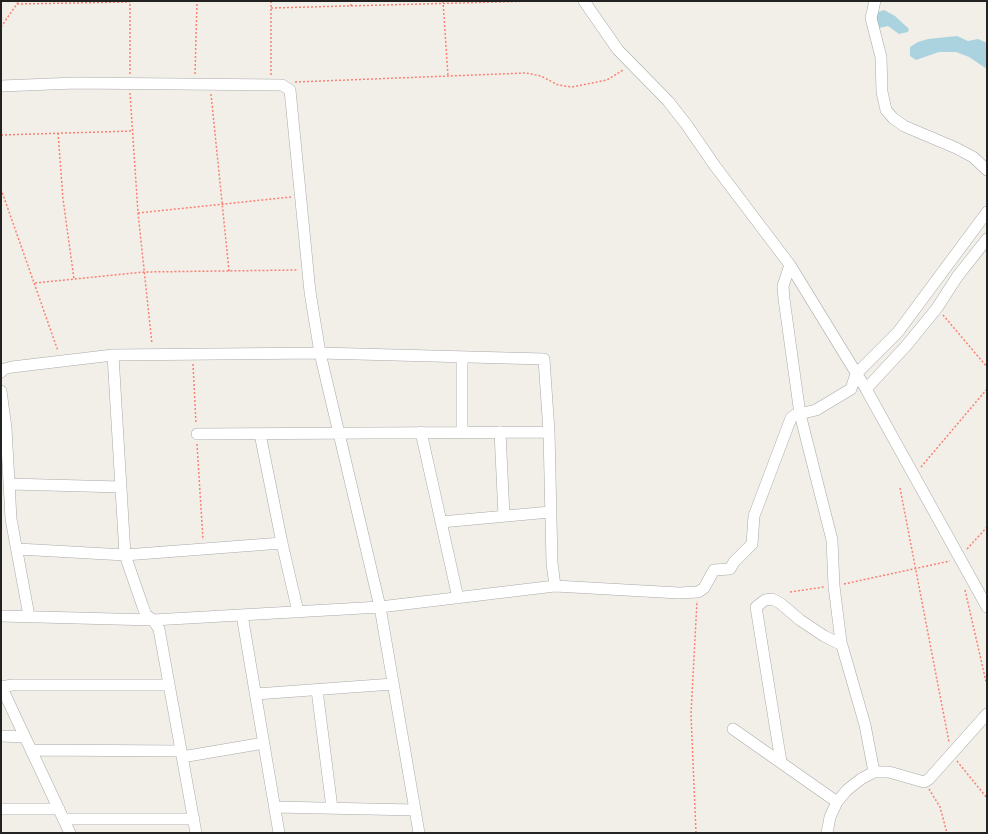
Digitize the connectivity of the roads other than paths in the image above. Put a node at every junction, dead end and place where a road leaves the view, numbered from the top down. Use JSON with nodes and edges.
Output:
{"nodes":[{"id":1,"x":584,"y":1,"type":"edge"},
{"id":2,"x":875,"y":1,"type":"edge"},
{"id":3,"x":1,"y":86,"type":"edge"},
{"id":4,"x":987,"y":169,"type":"edge"},
{"id":5,"x":987,"y":212,"type":"edge"},
{"id":6,"x":987,"y":239,"type":"edge"},
{"id":7,"x":790,"y":265,"type":"junction"},
{"id":8,"x":320,"y":353,"type":"junction"},
{"id":9,"x":113,"y":355,"type":"junction"},
{"id":10,"x":462,"y":357,"type":"junction"},
{"id":11,"x":1,"y":372,"type":"edge"},
{"id":12,"x":856,"y":374,"type":"junction"},
{"id":13,"x":866,"y":389,"type":"junction"},
{"id":14,"x":1,"y":391,"type":"edge"},
{"id":15,"x":800,"y":414,"type":"junction"},
{"id":16,"x":421,"y":432,"type":"junction"},
{"id":17,"x":462,"y":432,"type":"junction"},
{"id":18,"x":500,"y":432,"type":"junction"},
{"id":19,"x":549,"y":432,"type":"junction"},
{"id":20,"x":339,"y":433,"type":"junction"},
{"id":21,"x":197,"y":434,"type":"road end"},
{"id":22,"x":260,"y":434,"type":"junction"},
{"id":23,"x":10,"y":484,"type":"junction"},
{"id":24,"x":121,"y":487,"type":"junction"},
{"id":25,"x":550,"y":512,"type":"junction"},
{"id":26,"x":504,"y":516,"type":"junction"},
{"id":27,"x":441,"y":522,"type":"junction"},
{"id":28,"x":282,"y":543,"type":"junction"},
{"id":29,"x":18,"y":549,"type":"junction"},
{"id":30,"x":125,"y":555,"type":"junction"},
{"id":31,"x":555,"y":586,"type":"junction"},
{"id":32,"x":458,"y":598,"type":"junction"},
{"id":33,"x":380,"y":607,"type":"junction"},
{"id":34,"x":987,"y":608,"type":"edge"},
{"id":35,"x":298,"y":612,"type":"junction"},
{"id":36,"x":242,"y":615,"type":"junction"},
{"id":37,"x":1,"y":616,"type":"edge"},
{"id":38,"x":29,"y":616,"type":"junction"},
{"id":39,"x":153,"y":620,"type":"junction"},
{"id":40,"x":841,"y":642,"type":"junction"},
{"id":41,"x":393,"y":684,"type":"junction"},
{"id":42,"x":169,"y":685,"type":"junction"},
{"id":43,"x":1,"y":686,"type":"edge"},
{"id":44,"x":317,"y":690,"type":"junction"},
{"id":45,"x":256,"y":694,"type":"junction"},
{"id":46,"x":987,"y":714,"type":"edge"},
{"id":47,"x":733,"y":729,"type":"dead end"},
{"id":48,"x":1,"y":736,"type":"edge"},
{"id":49,"x":25,"y":737,"type":"junction"},
{"id":50,"x":264,"y":743,"type":"junction"},
{"id":51,"x":32,"y":750,"type":"junction"},
{"id":52,"x":182,"y":754,"type":"junction"},
{"id":53,"x":781,"y":762,"type":"junction"},
{"id":54,"x":874,"y":772,"type":"junction"},
{"id":55,"x":837,"y":802,"type":"junction"},
{"id":56,"x":275,"y":807,"type":"junction"},
{"id":57,"x":332,"y":808,"type":"junction"},
{"id":58,"x":1,"y":809,"type":"edge"},
{"id":59,"x":415,"y":810,"type":"junction"},
{"id":60,"x":62,"y":814,"type":"junction"},
{"id":61,"x":194,"y":819,"type":"junction"},
{"id":62,"x":70,"y":833,"type":"edge"},
{"id":63,"x":196,"y":833,"type":"edge"},
{"id":64,"x":279,"y":833,"type":"edge"},
{"id":65,"x":419,"y":833,"type":"edge"},
{"id":66,"x":827,"y":833,"type":"edge"}],
"edges":[{"from":1,"to":7,"type":"street"},
{"from":2,"to":4,"type":"street"},
{"from":3,"to":8,"type":"street"},
{"from":5,"to":12,"type":"street"},
{"from":6,"to":13,"type":"street"},
{"from":7,"to":12,"type":"street"},
{"from":7,"to":15,"type":"street"},
{"from":8,"to":9,"type":"street"},
{"from":8,"to":10,"type":"street"},
{"from":8,"to":20,"type":"street"},
{"from":9,"to":11,"type":"street"},
{"from":9,"to":24,"type":"street"},
{"from":10,"to":17,"type":"street"},
{"from":10,"to":19,"type":"street"},
{"from":12,"to":13,"type":"street"},
{"from":12,"to":15,"type":"street"},
{"from":13,"to":34,"type":"street"},
{"from":14,"to":23,"type":"street"},
{"from":15,"to":31,"type":"street"},
{"from":15,"to":40,"type":"street"},
{"from":16,"to":17,"type":"street"},
{"from":16,"to":20,"type":"street"},
{"from":16,"to":27,"type":"street"},
{"from":17,"to":18,"type":"street"},
{"from":18,"to":19,"type":"street"},
{"from":18,"to":26,"type":"street"},
{"from":19,"to":25,"type":"street"},
{"from":20,"to":22,"type":"street"},
{"from":20,"to":33,"type":"street"},
{"from":21,"to":22,"type":"street"},
{"from":22,"to":28,"type":"street"},
{"from":23,"to":24,"type":"street"},
{"from":23,"to":29,"type":"street"},
{"from":24,"to":30,"type":"street"},
{"from":25,"to":26,"type":"street"},
{"from":25,"to":31,"type":"street"},
{"from":26,"to":27,"type":"street"},
{"from":27,"to":32,"type":"street"},
{"from":28,"to":30,"type":"street"},
{"from":28,"to":35,"type":"street"},
{"from":29,"to":30,"type":"street"},
{"from":29,"to":38,"type":"street"},
{"from":30,"to":39,"type":"street"},
{"from":31,"to":32,"type":"street"},
{"from":32,"to":33,"type":"street"},
{"from":33,"to":35,"type":"street"},
{"from":33,"to":41,"type":"street"},
{"from":35,"to":36,"type":"street"},
{"from":36,"to":39,"type":"street"},
{"from":36,"to":45,"type":"street"},
{"from":37,"to":38,"type":"street"},
{"from":38,"to":39,"type":"street"},
{"from":39,"to":42,"type":"street"},
{"from":40,"to":53,"type":"street"},
{"from":40,"to":54,"type":"street"},
{"from":41,"to":44,"type":"street"},
{"from":41,"to":59,"type":"street"},
{"from":42,"to":43,"type":"street"},
{"from":42,"to":52,"type":"street"},
{"from":43,"to":49,"type":"street"},
{"from":44,"to":45,"type":"street"},
{"from":44,"to":57,"type":"street"},
{"from":45,"to":50,"type":"street"},
{"from":46,"to":54,"type":"street"},
{"from":47,"to":53,"type":"street"},
{"from":48,"to":49,"type":"street"},
{"from":49,"to":51,"type":"street"},
{"from":50,"to":52,"type":"street"},
{"from":50,"to":56,"type":"street"},
{"from":51,"to":52,"type":"street"},
{"from":51,"to":60,"type":"street"},
{"from":52,"to":61,"type":"street"},
{"from":53,"to":55,"type":"street"},
{"from":54,"to":55,"type":"street"},
{"from":55,"to":66,"type":"street"},
{"from":56,"to":57,"type":"street"},
{"from":56,"to":64,"type":"street"},
{"from":57,"to":59,"type":"street"},
{"from":58,"to":60,"type":"street"},
{"from":59,"to":65,"type":"street"},
{"from":60,"to":61,"type":"street"},
{"from":60,"to":62,"type":"street"},
{"from":61,"to":63,"type":"street"}]}
